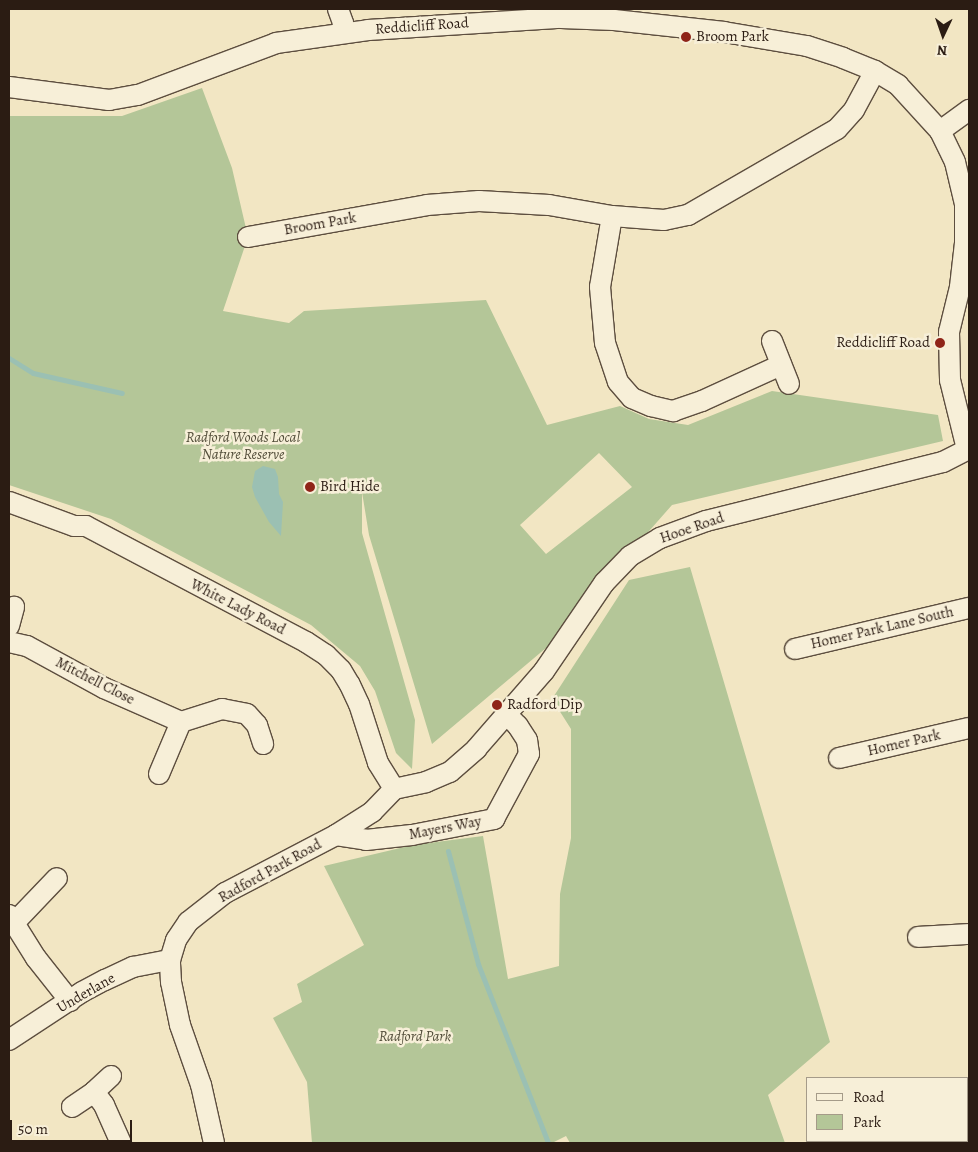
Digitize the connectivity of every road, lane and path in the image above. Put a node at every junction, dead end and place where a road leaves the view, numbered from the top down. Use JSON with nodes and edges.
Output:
{"nodes":[{"id":1,"x":338,"y":9,"type":"edge"},
{"id":2,"x":342,"y":33,"type":"junction"},
{"id":3,"x":875,"y":71,"type":"junction"},
{"id":4,"x":9,"y":87,"type":"edge"},
{"id":5,"x":969,"y":110,"type":"edge"},
{"id":6,"x":940,"y":131,"type":"junction"},
{"id":7,"x":612,"y":216,"type":"junction"},
{"id":8,"x":248,"y":236,"type":"dead end"},
{"id":9,"x":772,"y":342,"type":"dead end"},
{"id":10,"x":781,"y":365,"type":"junction"},
{"id":11,"x":788,"y":384,"type":"dead end"},
{"id":12,"x":968,"y":449,"type":"edge"},
{"id":13,"x":9,"y":502,"type":"edge"},
{"id":14,"x":969,"y":608,"type":"edge"},
{"id":15,"x":9,"y":642,"type":"edge"},
{"id":16,"x":795,"y":649,"type":"dead end"},
{"id":17,"x":507,"y":715,"type":"junction"},
{"id":18,"x":181,"y":722,"type":"junction"},
{"id":19,"x":969,"y":728,"type":"edge"},
{"id":20,"x":263,"y":744,"type":"dead end"},
{"id":21,"x":839,"y":758,"type":"dead end"},
{"id":22,"x":159,"y":774,"type":"dead end"},
{"id":23,"x":394,"y":789,"type":"junction"},
{"id":24,"x":336,"y":835,"type":"junction"},
{"id":25,"x":57,"y":878,"type":"dead end"},
{"id":26,"x":11,"y":919,"type":"edge"},
{"id":27,"x":969,"y":934,"type":"edge"},
{"id":28,"x":918,"y":937,"type":"dead end"},
{"id":29,"x":170,"y":960,"type":"junction"},
{"id":30,"x":70,"y":1001,"type":"junction"},
{"id":31,"x":10,"y":1042,"type":"edge"},
{"id":32,"x":110,"y":1076,"type":"dead end"},
{"id":33,"x":94,"y":1092,"type":"junction"},
{"id":34,"x":72,"y":1107,"type":"dead end"},
{"id":35,"x":121,"y":1143,"type":"edge"},
{"id":36,"x":214,"y":1143,"type":"edge"}],
"edges":[{"from":1,"to":2,"type":"street"},
{"from":2,"to":3,"type":"street","name":"Reddicliff Road"},
{"from":2,"to":4,"type":"street","name":"Reddicliff Road"},
{"from":3,"to":6,"type":"street","name":"Reddicliff Road"},
{"from":3,"to":7,"type":"street","name":"Broom Park"},
{"from":5,"to":6,"type":"street"},
{"from":6,"to":12,"type":"street","name":"Reddicliff Road"},
{"from":7,"to":8,"type":"street","name":"Broom Park"},
{"from":7,"to":10,"type":"street"},
{"from":9,"to":10,"type":"street"},
{"from":10,"to":11,"type":"street"},
{"from":12,"to":17,"type":"street","name":"Hooe Road"},
{"from":13,"to":23,"type":"street","name":"White Lady Road"},
{"from":14,"to":16,"type":"street","name":"Homer Park Lane South"},
{"from":15,"to":18,"type":"street","name":"Mitchell Close"},
{"from":17,"to":23,"type":"street","name":"Hooe Road"},
{"from":17,"to":24,"type":"street","name":"Mayers Way"},
{"from":18,"to":20,"type":"street"},
{"from":18,"to":22,"type":"street"},
{"from":19,"to":21,"type":"street","name":"Homer Park"},
{"from":23,"to":24,"type":"street","name":"Radford Park Road"},
{"from":24,"to":29,"type":"street","name":"Radford Park Road"},
{"from":25,"to":26,"type":"street"},
{"from":26,"to":30,"type":"street"},
{"from":27,"to":28,"type":"street"},
{"from":29,"to":30,"type":"street","name":"Underlane"},
{"from":29,"to":36,"type":"street","name":"Radford Park Road"},
{"from":30,"to":31,"type":"street","name":"Underlane"},
{"from":32,"to":33,"type":"street"},
{"from":33,"to":34,"type":"street"},
{"from":33,"to":35,"type":"street"}]}
